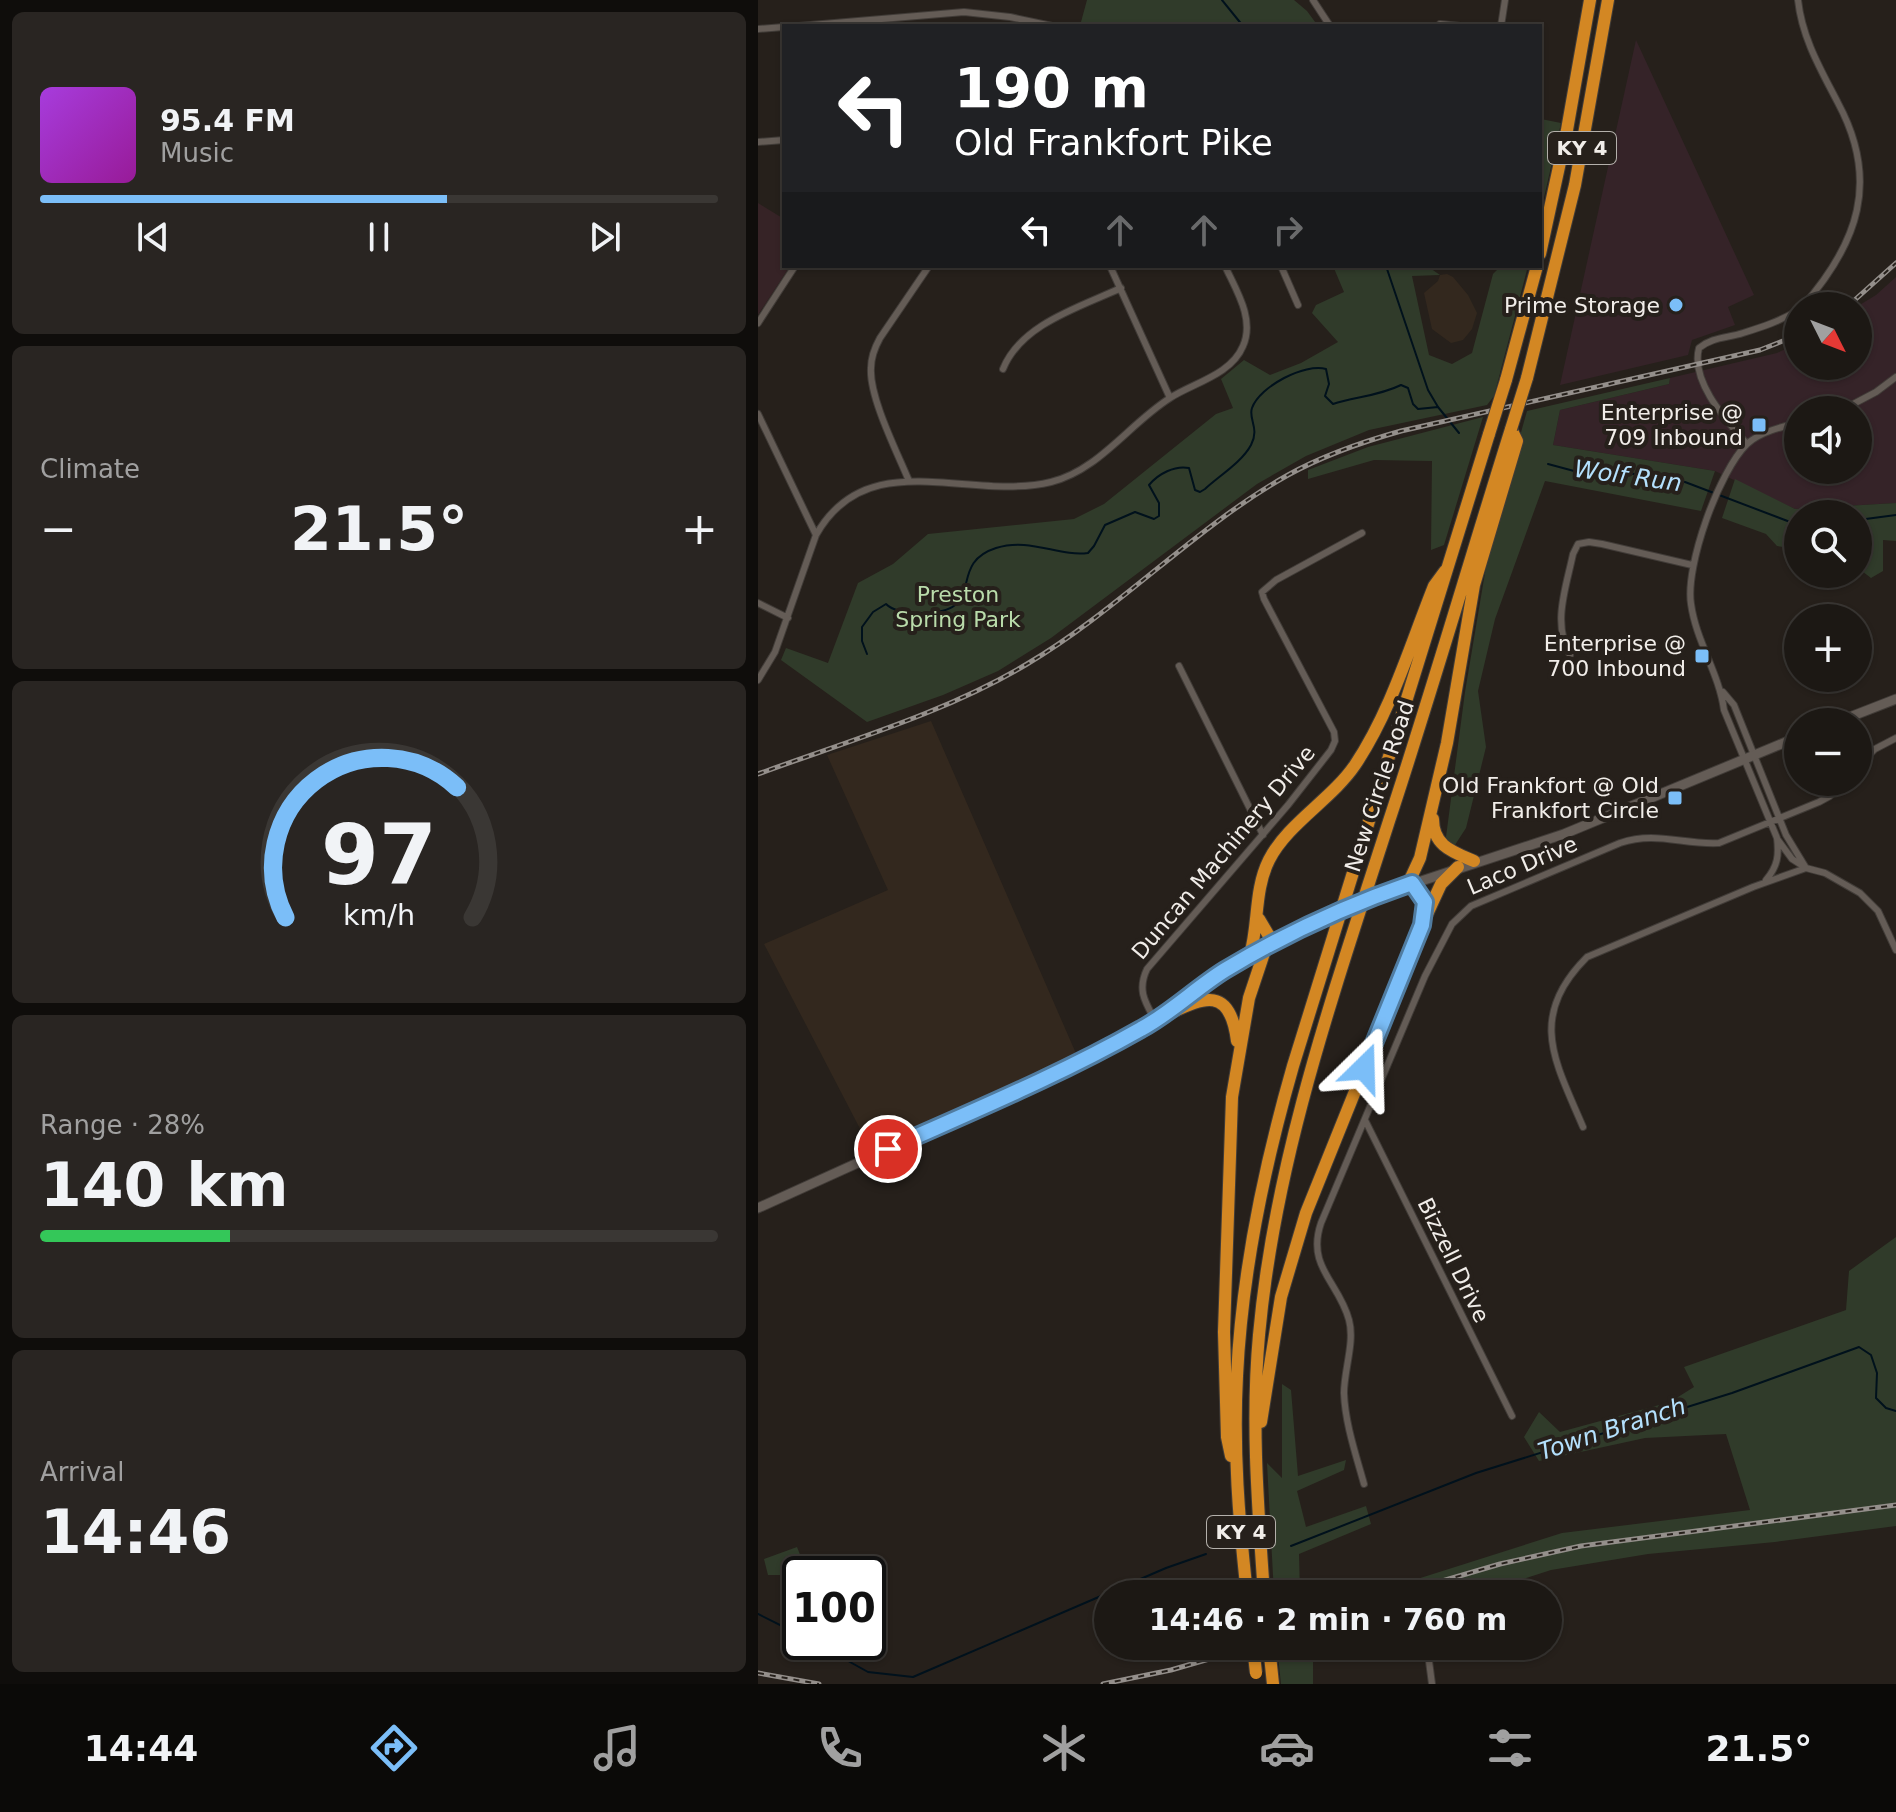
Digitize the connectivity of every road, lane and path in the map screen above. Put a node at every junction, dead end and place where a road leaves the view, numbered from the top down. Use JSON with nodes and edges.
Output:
{"nodes":[{"id":1,"x":1313,"y":0,"type":"edge"},
{"id":2,"x":1505,"y":0,"type":"edge"},
{"id":3,"x":1590,"y":0,"type":"edge"},
{"id":4,"x":1608,"y":0,"type":"edge"},
{"id":5,"x":1798,"y":0,"type":"edge"},
{"id":6,"x":823,"y":24,"type":"edge"},
{"id":7,"x":1032,"y":24,"type":"edge"},
{"id":8,"x":1329,"y":24,"type":"edge"},
{"id":9,"x":1501,"y":24,"type":"edge"},
{"id":10,"x":782,"y":27,"type":"edge"},
{"id":11,"x":758,"y":29,"type":"edge"},
{"id":12,"x":782,"y":140,"type":"edge"},
{"id":13,"x":758,"y":142,"type":"edge"},
{"id":14,"x":1542,"y":245,"type":"edge"},
{"id":15,"x":794,"y":268,"type":"edge"},
{"id":16,"x":928,"y":268,"type":"edge"},
{"id":17,"x":1111,"y":268,"type":"edge"},
{"id":18,"x":1226,"y":268,"type":"edge"},
{"id":19,"x":1282,"y":268,"type":"edge"},
{"id":20,"x":1536,"y":268,"type":"edge"},
{"id":21,"x":1121,"y":288,"type":"junction"},
{"id":22,"x":1814,"y":292,"type":"edge"},
{"id":23,"x":1298,"y":305,"type":"dead end"},
{"id":24,"x":1784,"y":319,"type":"edge"},
{"id":25,"x":758,"y":323,"type":"edge"},
{"id":26,"x":1003,"y":369,"type":"dead end"},
{"id":27,"x":1896,"y":377,"type":"edge"},
{"id":28,"x":1868,"y":396,"type":"edge"},
{"id":29,"x":1170,"y":398,"type":"junction"},
{"id":30,"x":758,"y":414,"type":"edge"},
{"id":31,"x":1784,"y":427,"type":"edge"},
{"id":32,"x":1511,"y":429,"type":"junction"},
{"id":33,"x":1747,"y":444,"type":"junction"},
{"id":34,"x":909,"y":481,"type":"junction"},
{"id":35,"x":1362,"y":533,"type":"dead end"},
{"id":36,"x":816,"y":535,"type":"junction"},
{"id":37,"x":1692,"y":565,"type":"junction"},
{"id":38,"x":1450,"y":566,"type":"junction"},
{"id":39,"x":758,"y":603,"type":"edge"},
{"id":40,"x":788,"y":618,"type":"junction"},
{"id":41,"x":1570,"y":655,"type":"dead end"},
{"id":42,"x":1179,"y":666,"type":"dead end"},
{"id":43,"x":758,"y":680,"type":"edge"},
{"id":44,"x":1721,"y":689,"type":"junction"},
{"id":45,"x":1896,"y":699,"type":"edge"},
{"id":46,"x":1872,"y":708,"type":"edge"},
{"id":47,"x":1896,"y":738,"type":"edge"},
{"id":48,"x":1784,"y":742,"type":"edge"},
{"id":49,"x":1872,"y":752,"type":"edge"},
{"id":50,"x":1754,"y":754,"type":"junction"},
{"id":51,"x":1744,"y":758,"type":"junction"},
{"id":52,"x":1830,"y":796,"type":"edge"},
{"id":53,"x":1433,"y":808,"type":"junction"},
{"id":54,"x":1781,"y":819,"type":"junction"},
{"id":55,"x":1772,"y":823,"type":"junction"},
{"id":56,"x":1263,"y":835,"type":"junction"},
{"id":57,"x":1777,"y":838,"type":"junction"},
{"id":58,"x":1474,"y":861,"type":"junction"},
{"id":59,"x":1458,"y":867,"type":"junction"},
{"id":60,"x":1806,"y":868,"type":"junction"},
{"id":61,"x":1764,"y":883,"type":"junction"},
{"id":62,"x":1405,"y":885,"type":"junction"},
{"id":63,"x":1258,"y":916,"type":"junction"},
{"id":64,"x":1422,"y":925,"type":"junction"},
{"id":65,"x":1279,"y":941,"type":"junction"},
{"id":66,"x":1266,"y":947,"type":"junction"},
{"id":67,"x":1896,"y":950,"type":"edge"},
{"id":68,"x":1250,"y":955,"type":"junction"},
{"id":69,"x":1155,"y":1020,"type":"junction"},
{"id":70,"x":1239,"y":1051,"type":"junction"},
{"id":71,"x":1365,"y":1120,"type":"junction"},
{"id":72,"x":1583,"y":1127,"type":"dead end"},
{"id":73,"x":758,"y":1208,"type":"edge"},
{"id":74,"x":1512,"y":1416,"type":"dead end"},
{"id":75,"x":1255,"y":1445,"type":"junction"},
{"id":76,"x":1237,"y":1470,"type":"junction"},
{"id":77,"x":1364,"y":1484,"type":"dead end"},
{"id":78,"x":1246,"y":1580,"type":"edge"},
{"id":79,"x":1263,"y":1580,"type":"edge"},
{"id":80,"x":1271,"y":1660,"type":"edge"},
{"id":81,"x":1429,"y":1660,"type":"edge"},
{"id":82,"x":1273,"y":1684,"type":"edge"},
{"id":83,"x":1432,"y":1684,"type":"edge"}],
"edges":[{"from":1,"to":8,"type":"street"},
{"from":2,"to":9,"type":"street"},
{"from":3,"to":14,"type":"highway","number":"KY 4"},
{"from":4,"to":32,"type":"highway","name":"New Circle Road","number":"KY 4","bridge":true},
{"from":5,"to":22,"type":"street"},
{"from":6,"to":7,"type":"street"},
{"from":10,"to":11,"type":"street"},
{"from":12,"to":13,"type":"street"},
{"from":15,"to":25,"type":"street"},
{"from":16,"to":34,"type":"street"},
{"from":17,"to":21,"type":"street"},
{"from":18,"to":29,"type":"street"},
{"from":19,"to":23,"type":"street"},
{"from":20,"to":38,"type":"highway","name":"New Circle Road","number":"KY 4","bridge":true},
{"from":21,"to":26,"type":"street"},
{"from":21,"to":29,"type":"street"},
{"from":24,"to":33,"type":"street"},
{"from":27,"to":28,"type":"street"},
{"from":29,"to":34,"type":"street"},
{"from":30,"to":36,"type":"street"},
{"from":31,"to":33,"type":"street"},
{"from":32,"to":53,"type":"highway"},
{"from":32,"to":75,"type":"highway","name":"New Circle Road","number":"KY 4"},
{"from":33,"to":37,"type":"street"},
{"from":34,"to":36,"type":"street"},
{"from":35,"to":56,"type":"street","name":"Duncan Machinery Drive"},
{"from":36,"to":40,"type":"street"},
{"from":37,"to":41,"type":"street"},
{"from":37,"to":44,"type":"street"},
{"from":38,"to":63,"type":"highway"},
{"from":38,"to":76,"type":"highway","name":"New Circle Road","number":"KY 4"},
{"from":39,"to":40,"type":"street"},
{"from":40,"to":43,"type":"street"},
{"from":42,"to":56,"type":"street"},
{"from":44,"to":50,"type":"street"},
{"from":44,"to":51,"type":"street"},
{"from":45,"to":46,"type":"main road"},
{"from":47,"to":49,"type":"street"},
{"from":48,"to":50,"type":"main road"},
{"from":50,"to":51,"type":"main road"},
{"from":50,"to":54,"type":"street"},
{"from":51,"to":55,"type":"street"},
{"from":51,"to":58,"type":"main road"},
{"from":52,"to":54,"type":"street","name":"Laco Drive"},
{"from":53,"to":58,"type":"highway"},
{"from":53,"to":62,"type":"highway"},
{"from":54,"to":55,"type":"street","name":"Laco Drive"},
{"from":54,"to":60,"type":"street"},
{"from":55,"to":57,"type":"street"},
{"from":55,"to":71,"type":"street","name":"Laco Drive"},
{"from":56,"to":69,"type":"street","name":"Duncan Machinery Drive"},
{"from":57,"to":60,"type":"street"},
{"from":57,"to":61,"type":"street"},
{"from":58,"to":59,"type":"main road"},
{"from":59,"to":62,"type":"main road"},
{"from":59,"to":64,"type":"highway"},
{"from":60,"to":61,"type":"street"},
{"from":60,"to":67,"type":"street"},
{"from":61,"to":72,"type":"street"},
{"from":62,"to":64,"type":"highway"},
{"from":62,"to":65,"type":"main road","bridge":true},
{"from":63,"to":65,"type":"highway"},
{"from":63,"to":68,"type":"highway"},
{"from":64,"to":75,"type":"highway"},
{"from":65,"to":66,"type":"main road"},
{"from":66,"to":68,"type":"main road"},
{"from":66,"to":70,"type":"highway"},
{"from":68,"to":69,"type":"main road"},
{"from":69,"to":70,"type":"highway"},
{"from":69,"to":73,"type":"main road"},
{"from":70,"to":76,"type":"highway"},
{"from":71,"to":74,"type":"street","name":"Bizzell Drive"},
{"from":71,"to":77,"type":"street","name":"Laco Drive"},
{"from":75,"to":79,"type":"highway","name":"New Circle Road","number":"KY 4"},
{"from":76,"to":78,"type":"highway","name":"New Circle Road","number":"KY 4"},
{"from":80,"to":82,"type":"highway"},
{"from":81,"to":83,"type":"street"}]}
